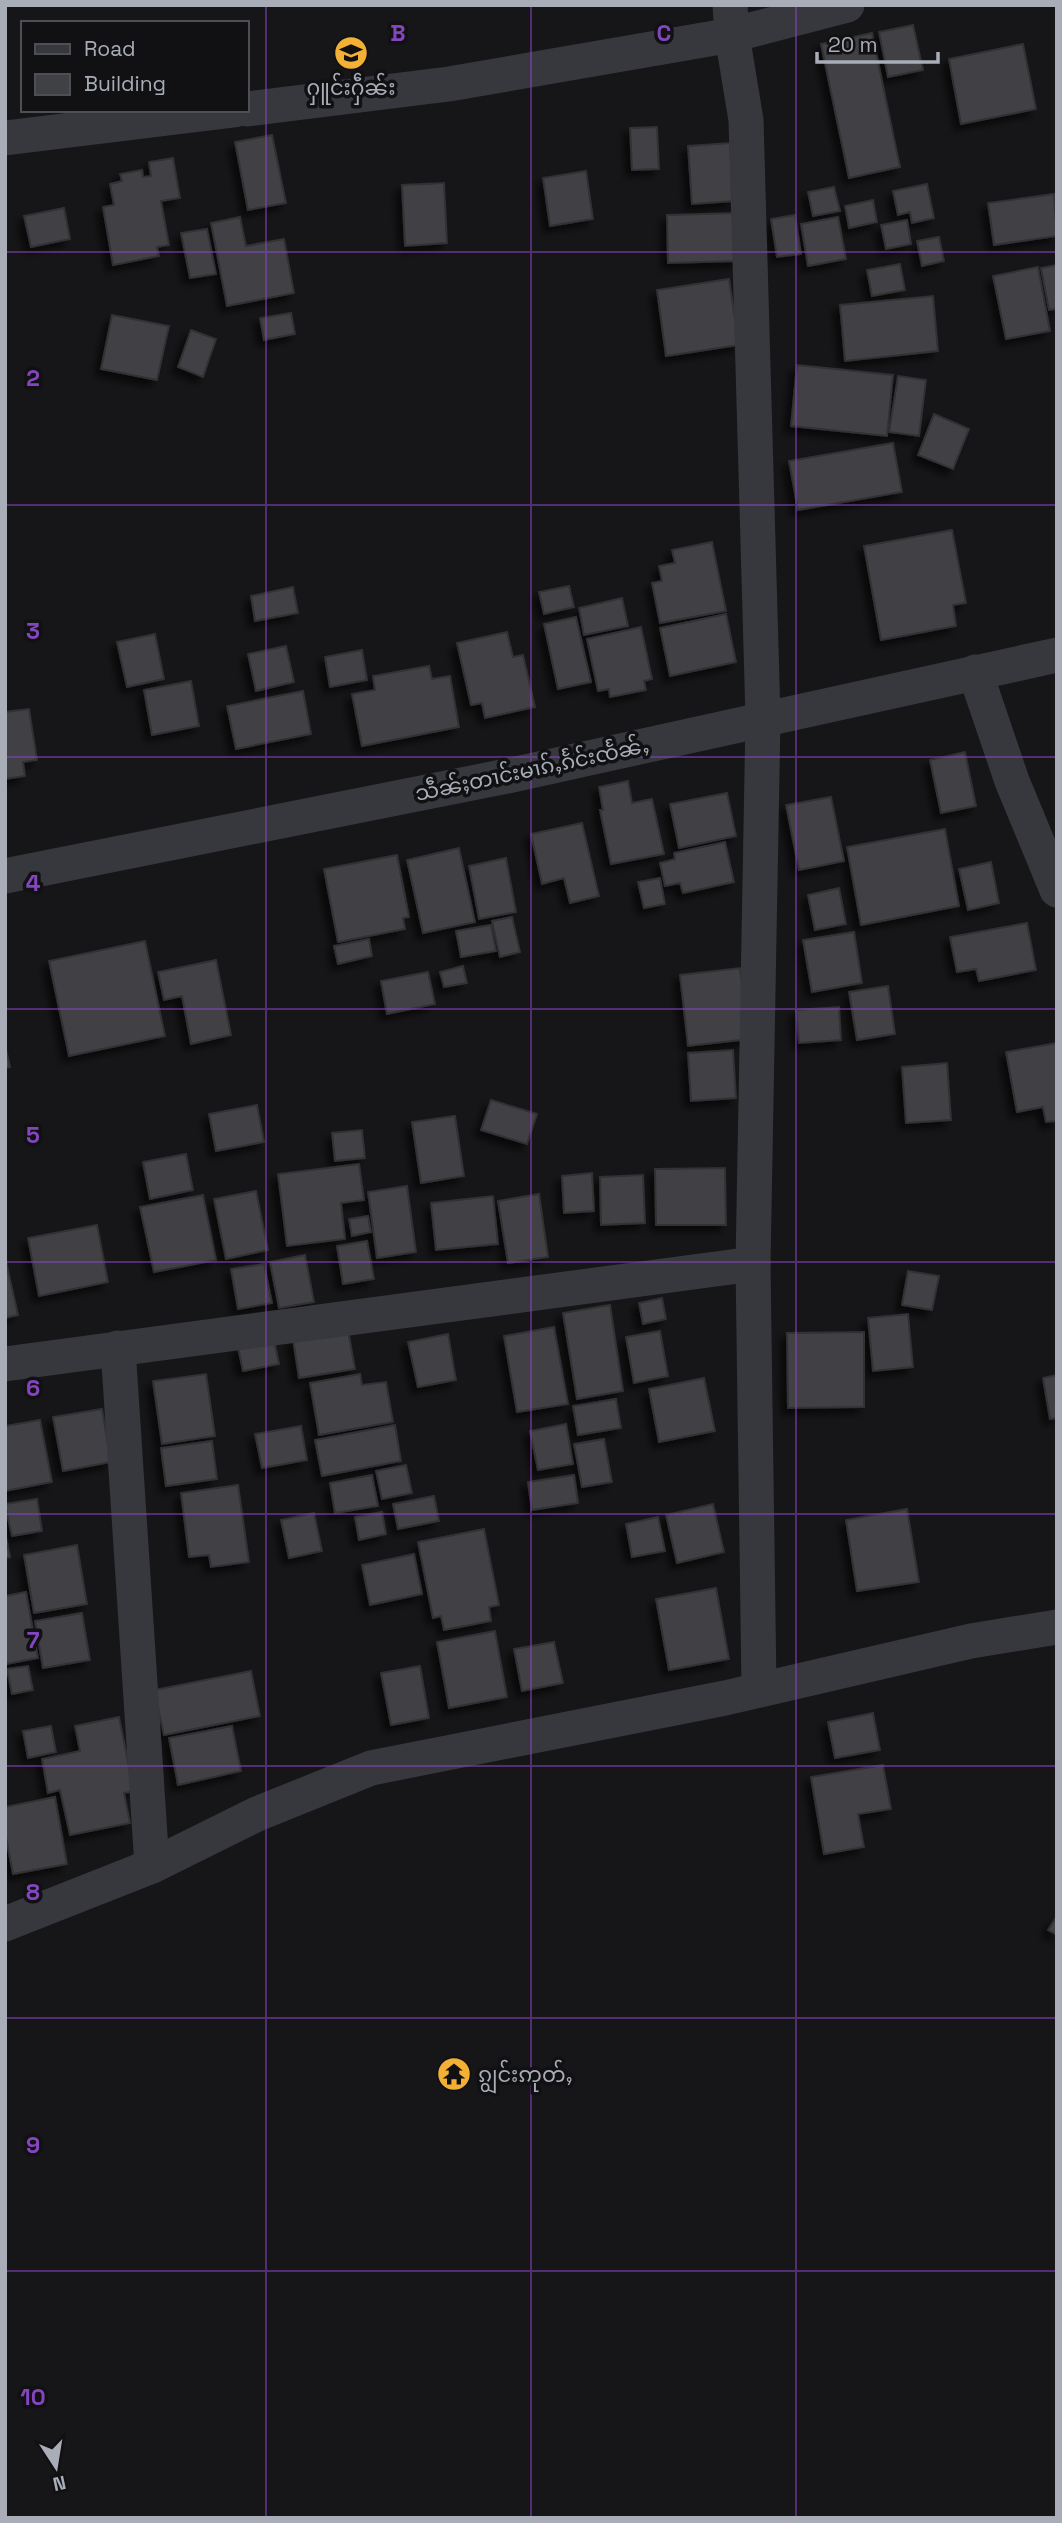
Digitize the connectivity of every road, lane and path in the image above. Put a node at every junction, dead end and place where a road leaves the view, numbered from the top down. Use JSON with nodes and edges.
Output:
{"nodes":[{"id":1,"x":847,"y":5,"type":"edge"},
{"id":2,"x":731,"y":20,"type":"edge"},
{"id":3,"x":248,"y":109,"type":"edge"},
{"id":4,"x":218,"y":112,"type":"edge"},
{"id":5,"x":5,"y":138,"type":"edge"},
{"id":6,"x":1057,"y":654,"type":"edge"},
{"id":7,"x":975,"y":672,"type":"junction"},
{"id":8,"x":763,"y":718,"type":"junction"},
{"id":9,"x":5,"y":876,"type":"edge"},
{"id":10,"x":1057,"y":890,"type":"edge"},
{"id":11,"x":753,"y":1264,"type":"junction"},
{"id":12,"x":118,"y":1348,"type":"junction"},
{"id":13,"x":5,"y":1364,"type":"edge"},
{"id":14,"x":1057,"y":1627,"type":"edge"},
{"id":15,"x":759,"y":1688,"type":"junction"},
{"id":16,"x":152,"y":1866,"type":"junction"},
{"id":17,"x":5,"y":1924,"type":"edge"}],
"edges":[{"from":1,"to":2,"type":"street"},
{"from":2,"to":3,"type":"street"},
{"from":2,"to":8,"type":"street"},
{"from":4,"to":5,"type":"street"},
{"from":6,"to":7,"type":"street","name":"သဵၼ်ႈတၢင်းမၢၵ်ႇၵႅင်းၸႅၼ်ႇ"},
{"from":7,"to":8,"type":"street","name":"သဵၼ်ႈတၢင်းမၢၵ်ႇၵႅင်းၸႅၼ်ႇ"},
{"from":7,"to":10,"type":"street"},
{"from":8,"to":9,"type":"street","name":"သဵၼ်ႈတၢင်းမၢၵ်ႇၵႅင်းၸႅၼ်ႇ"},
{"from":8,"to":11,"type":"street"},
{"from":11,"to":12,"type":"street"},
{"from":11,"to":15,"type":"street"},
{"from":12,"to":13,"type":"street"},
{"from":12,"to":16,"type":"street"},
{"from":14,"to":15,"type":"street"},
{"from":15,"to":16,"type":"street"},
{"from":16,"to":17,"type":"street"}]}
